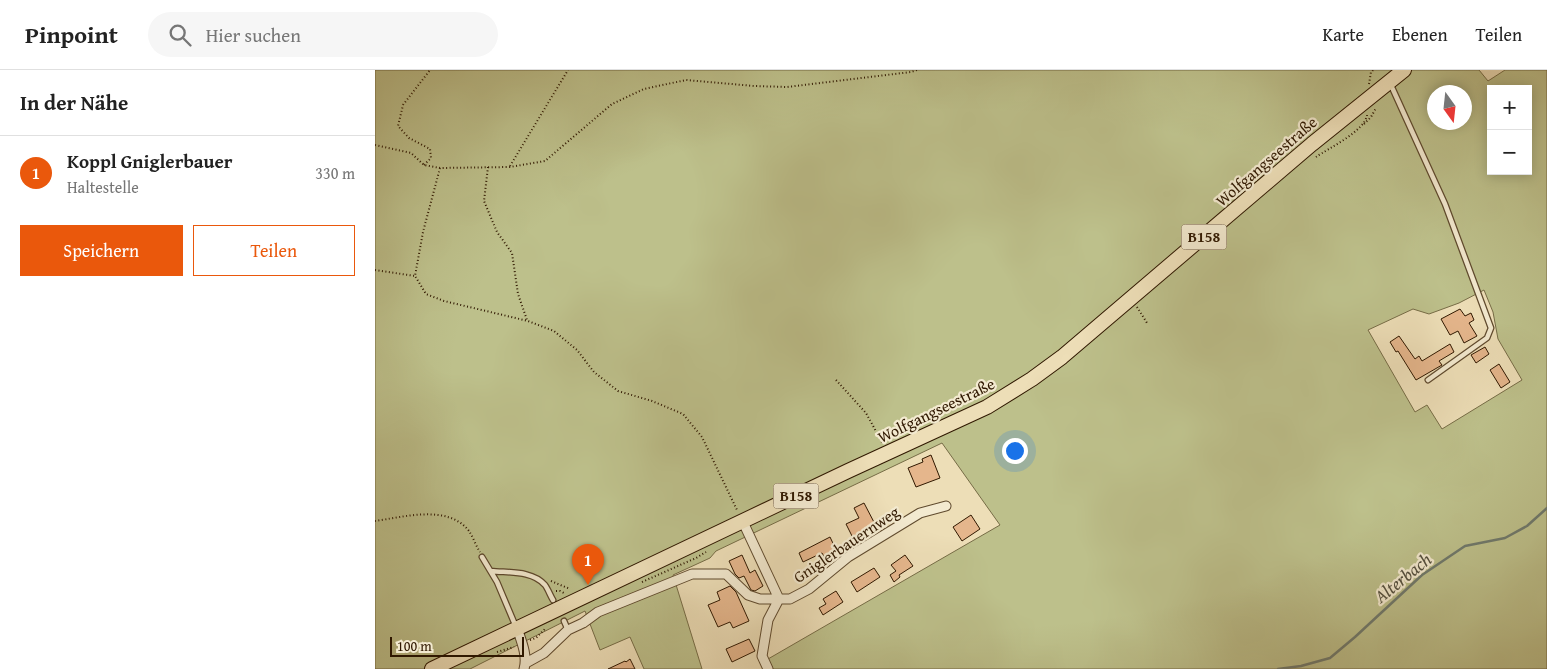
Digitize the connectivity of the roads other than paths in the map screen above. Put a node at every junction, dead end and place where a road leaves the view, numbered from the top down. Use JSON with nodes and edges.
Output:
{"nodes":[{"id":1,"x":1404,"y":70,"type":"edge"},
{"id":2,"x":1389,"y":81,"type":"junction"},
{"id":3,"x":1428,"y":380,"type":"dead end"},
{"id":4,"x":946,"y":506,"type":"dead end"},
{"id":5,"x":743,"y":522,"type":"junction"},
{"id":6,"x":482,"y":557,"type":"road end"},
{"id":7,"x":491,"y":571,"type":"junction"},
{"id":8,"x":779,"y":599,"type":"junction"},
{"id":9,"x":553,"y":600,"type":"dead end"},
{"id":10,"x":517,"y":628,"type":"junction"},
{"id":11,"x":525,"y":666,"type":"edge"},
{"id":12,"x":432,"y":669,"type":"edge"},
{"id":13,"x":769,"y":669,"type":"edge"}],
"edges":[{"from":1,"to":2,"type":"main road","name":"Wolfgangseestraße","number":"B158"},
{"from":2,"to":3,"type":"lane"},
{"from":2,"to":5,"type":"main road","name":"Wolfgangseestraße","number":"B158"},
{"from":4,"to":8,"type":"street","name":"Gniglerbauernweg"},
{"from":5,"to":8,"type":"street"},
{"from":5,"to":10,"type":"main road","name":"Wolfgangseestraße","number":"B158"},
{"from":6,"to":7,"type":"lane"},
{"from":7,"to":9,"type":"lane"},
{"from":7,"to":10,"type":"lane"},
{"from":8,"to":11,"type":"street","name":"Gniglerbauernweg"},
{"from":8,"to":13,"type":"street"},
{"from":10,"to":11,"type":"street"},
{"from":10,"to":12,"type":"main road","name":"Wolfgangseestraße","number":"B158"}]}
